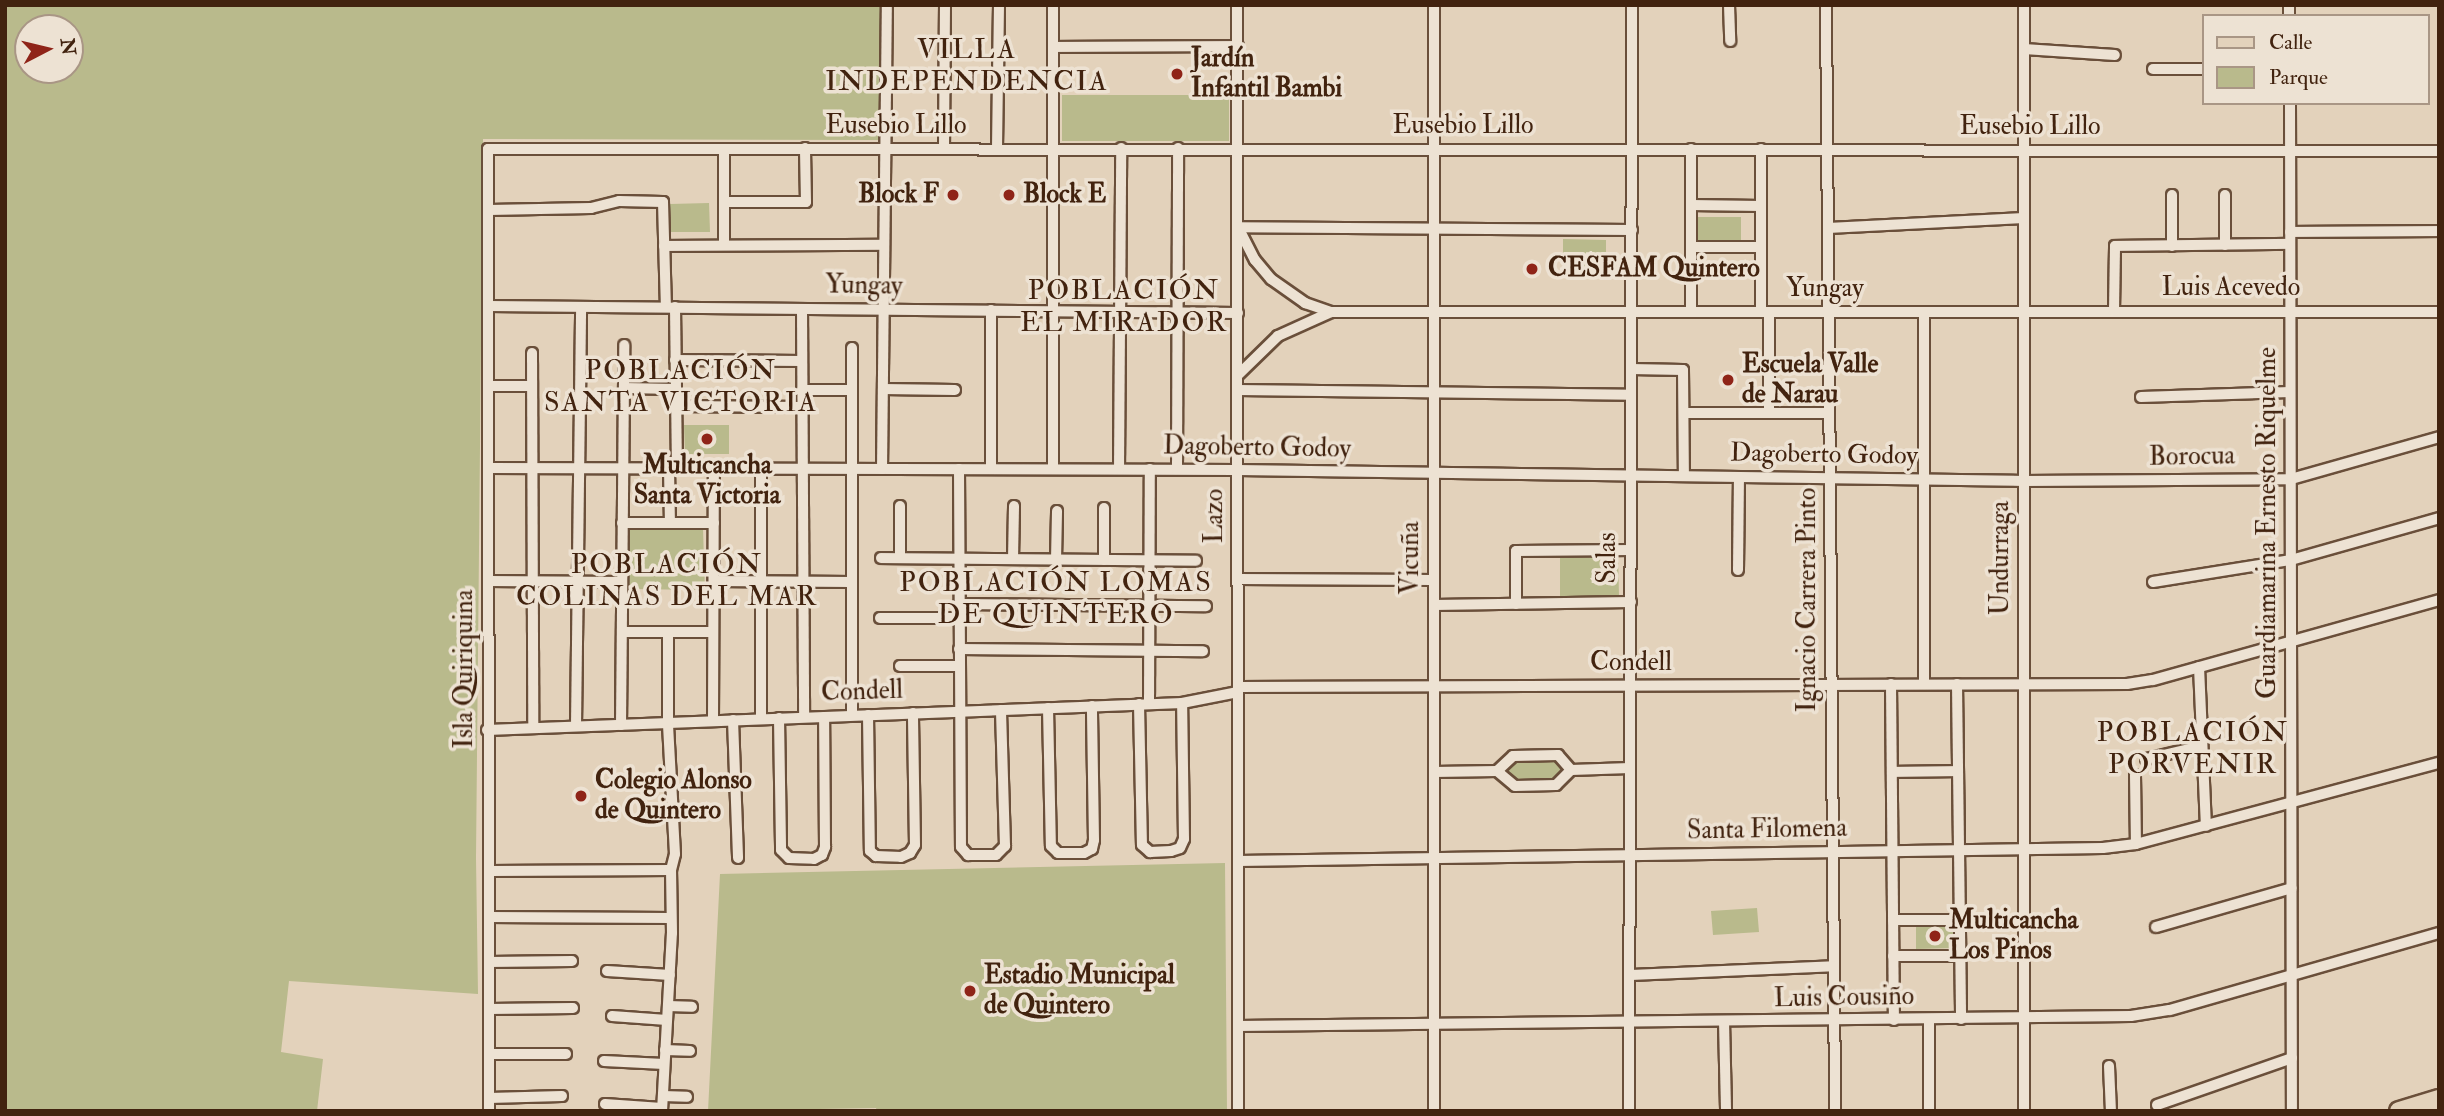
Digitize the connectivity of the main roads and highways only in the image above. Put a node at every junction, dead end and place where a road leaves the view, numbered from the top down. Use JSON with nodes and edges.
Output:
{"nodes":[{"id":1,"x":2439,"y":1099,"type":"edge"},
{"id":2,"x":2399,"y":1111,"type":"edge"}],
"edges":[{"from":1,"to":2,"type":"main road"}]}
